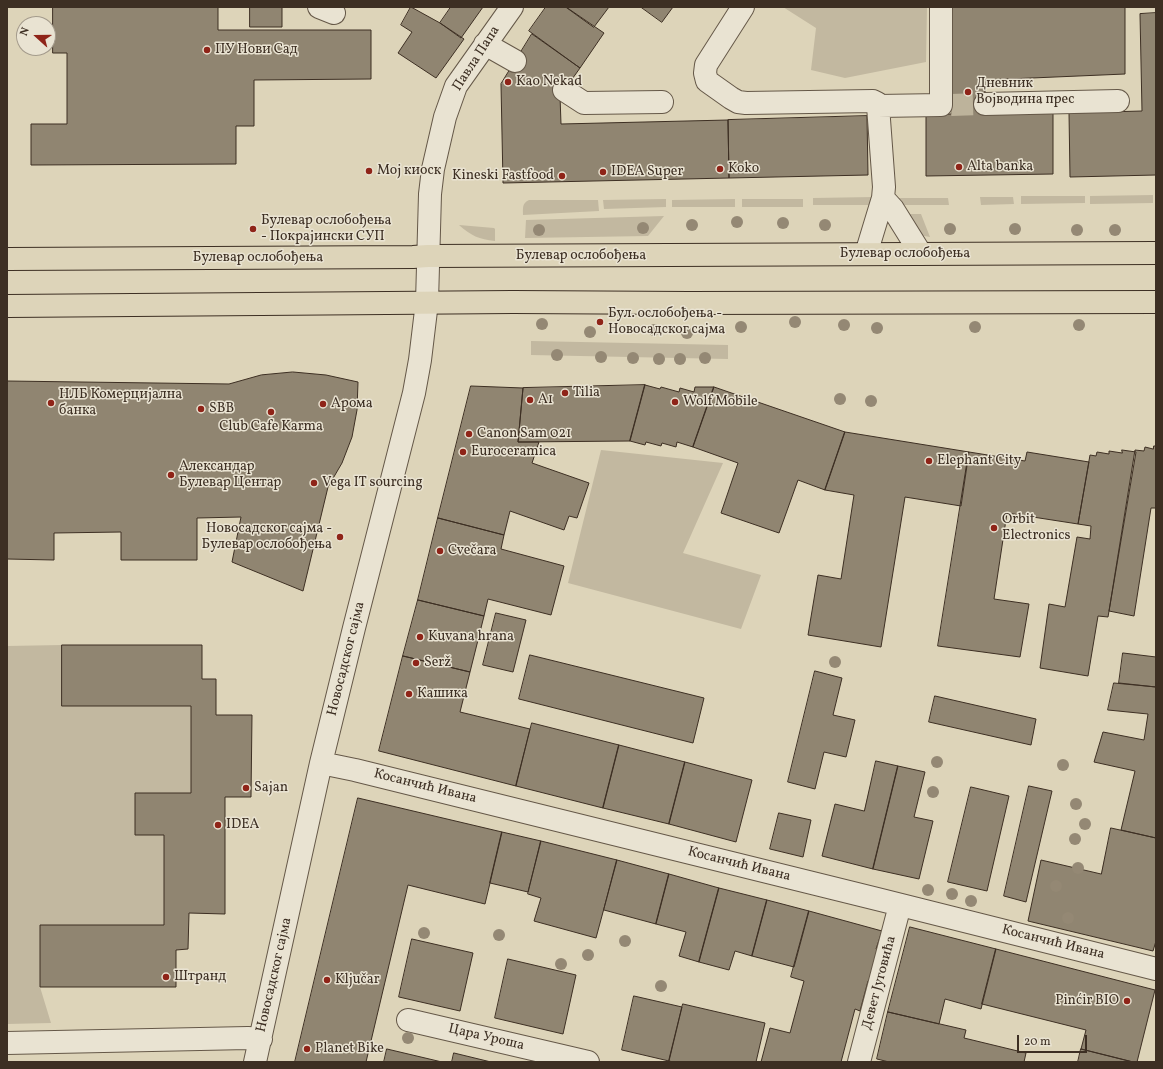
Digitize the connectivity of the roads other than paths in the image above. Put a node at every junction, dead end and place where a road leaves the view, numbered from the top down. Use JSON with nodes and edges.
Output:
{"nodes":[{"id":1,"x":512,"y":7,"type":"edge"},
{"id":2,"x":743,"y":7,"type":"edge"},
{"id":3,"x":941,"y":7,"type":"edge"},
{"id":4,"x":485,"y":44,"type":"junction"},
{"id":5,"x":515,"y":61,"type":"dead end"},
{"id":6,"x":564,"y":90,"type":"dead end"},
{"id":7,"x":1118,"y":101,"type":"dead end"},
{"id":8,"x":662,"y":102,"type":"dead end"},
{"id":9,"x":985,"y":104,"type":"tunnel mouth"},
{"id":10,"x":878,"y":106,"type":"junction"},
{"id":11,"x":883,"y":198,"type":"junction"},
{"id":12,"x":1156,"y":252,"type":"edge"},
{"id":13,"x":866,"y":254,"type":"junction"},
{"id":14,"x":921,"y":254,"type":"junction"},
{"id":15,"x":428,"y":256,"type":"junction"},
{"id":16,"x":7,"y":259,"type":"edge"},
{"id":17,"x":427,"y":302,"type":"junction"},
{"id":18,"x":1156,"y":302,"type":"edge"},
{"id":19,"x":7,"y":306,"type":"edge"},
{"id":20,"x":321,"y":763,"type":"junction"},
{"id":21,"x":900,"y":905,"type":"junction"},
{"id":22,"x":1156,"y":969,"type":"edge"},
{"id":23,"x":408,"y":1020,"type":"dead end"},
{"id":24,"x":261,"y":1039,"type":"junction"},
{"id":25,"x":7,"y":1043,"type":"edge"},
{"id":26,"x":255,"y":1062,"type":"edge"},
{"id":27,"x":588,"y":1062,"type":"edge"},
{"id":28,"x":859,"y":1062,"type":"edge"}],
"edges":[{"from":1,"to":4,"type":"street","name":"Павла Папа"},
{"from":2,"to":10,"type":"street"},
{"from":3,"to":10,"type":"street"},
{"from":4,"to":5,"type":"street"},
{"from":4,"to":15,"type":"street","name":"Павла Папа"},
{"from":6,"to":8,"type":"street"},
{"from":7,"to":9,"type":"street"},
{"from":10,"to":11,"type":"street"},
{"from":11,"to":13,"type":"street"},
{"from":11,"to":14,"type":"street"},
{"from":12,"to":14,"type":"main road","name":"Булевар ослобођења"},
{"from":13,"to":14,"type":"main road","name":"Булевар ослобођења"},
{"from":13,"to":15,"type":"main road","name":"Булевар ослобођења"},
{"from":15,"to":16,"type":"main road","name":"Булевар ослобођења"},
{"from":15,"to":17,"type":"street","name":"Новосадског сајма"},
{"from":17,"to":18,"type":"main road"},
{"from":17,"to":19,"type":"main road"},
{"from":17,"to":20,"type":"street","name":"Новосадског сајма"},
{"from":20,"to":21,"type":"street","name":"Косанчић Ивана"},
{"from":20,"to":24,"type":"street","name":"Новосадског сајма"},
{"from":21,"to":22,"type":"street","name":"Косанчић Ивана"},
{"from":21,"to":28,"type":"street","name":"Девет Југовића"},
{"from":23,"to":27,"type":"street","name":"Цара Уроша"},
{"from":24,"to":25,"type":"street"},
{"from":24,"to":26,"type":"street","name":"Новосадског сајма"}]}
